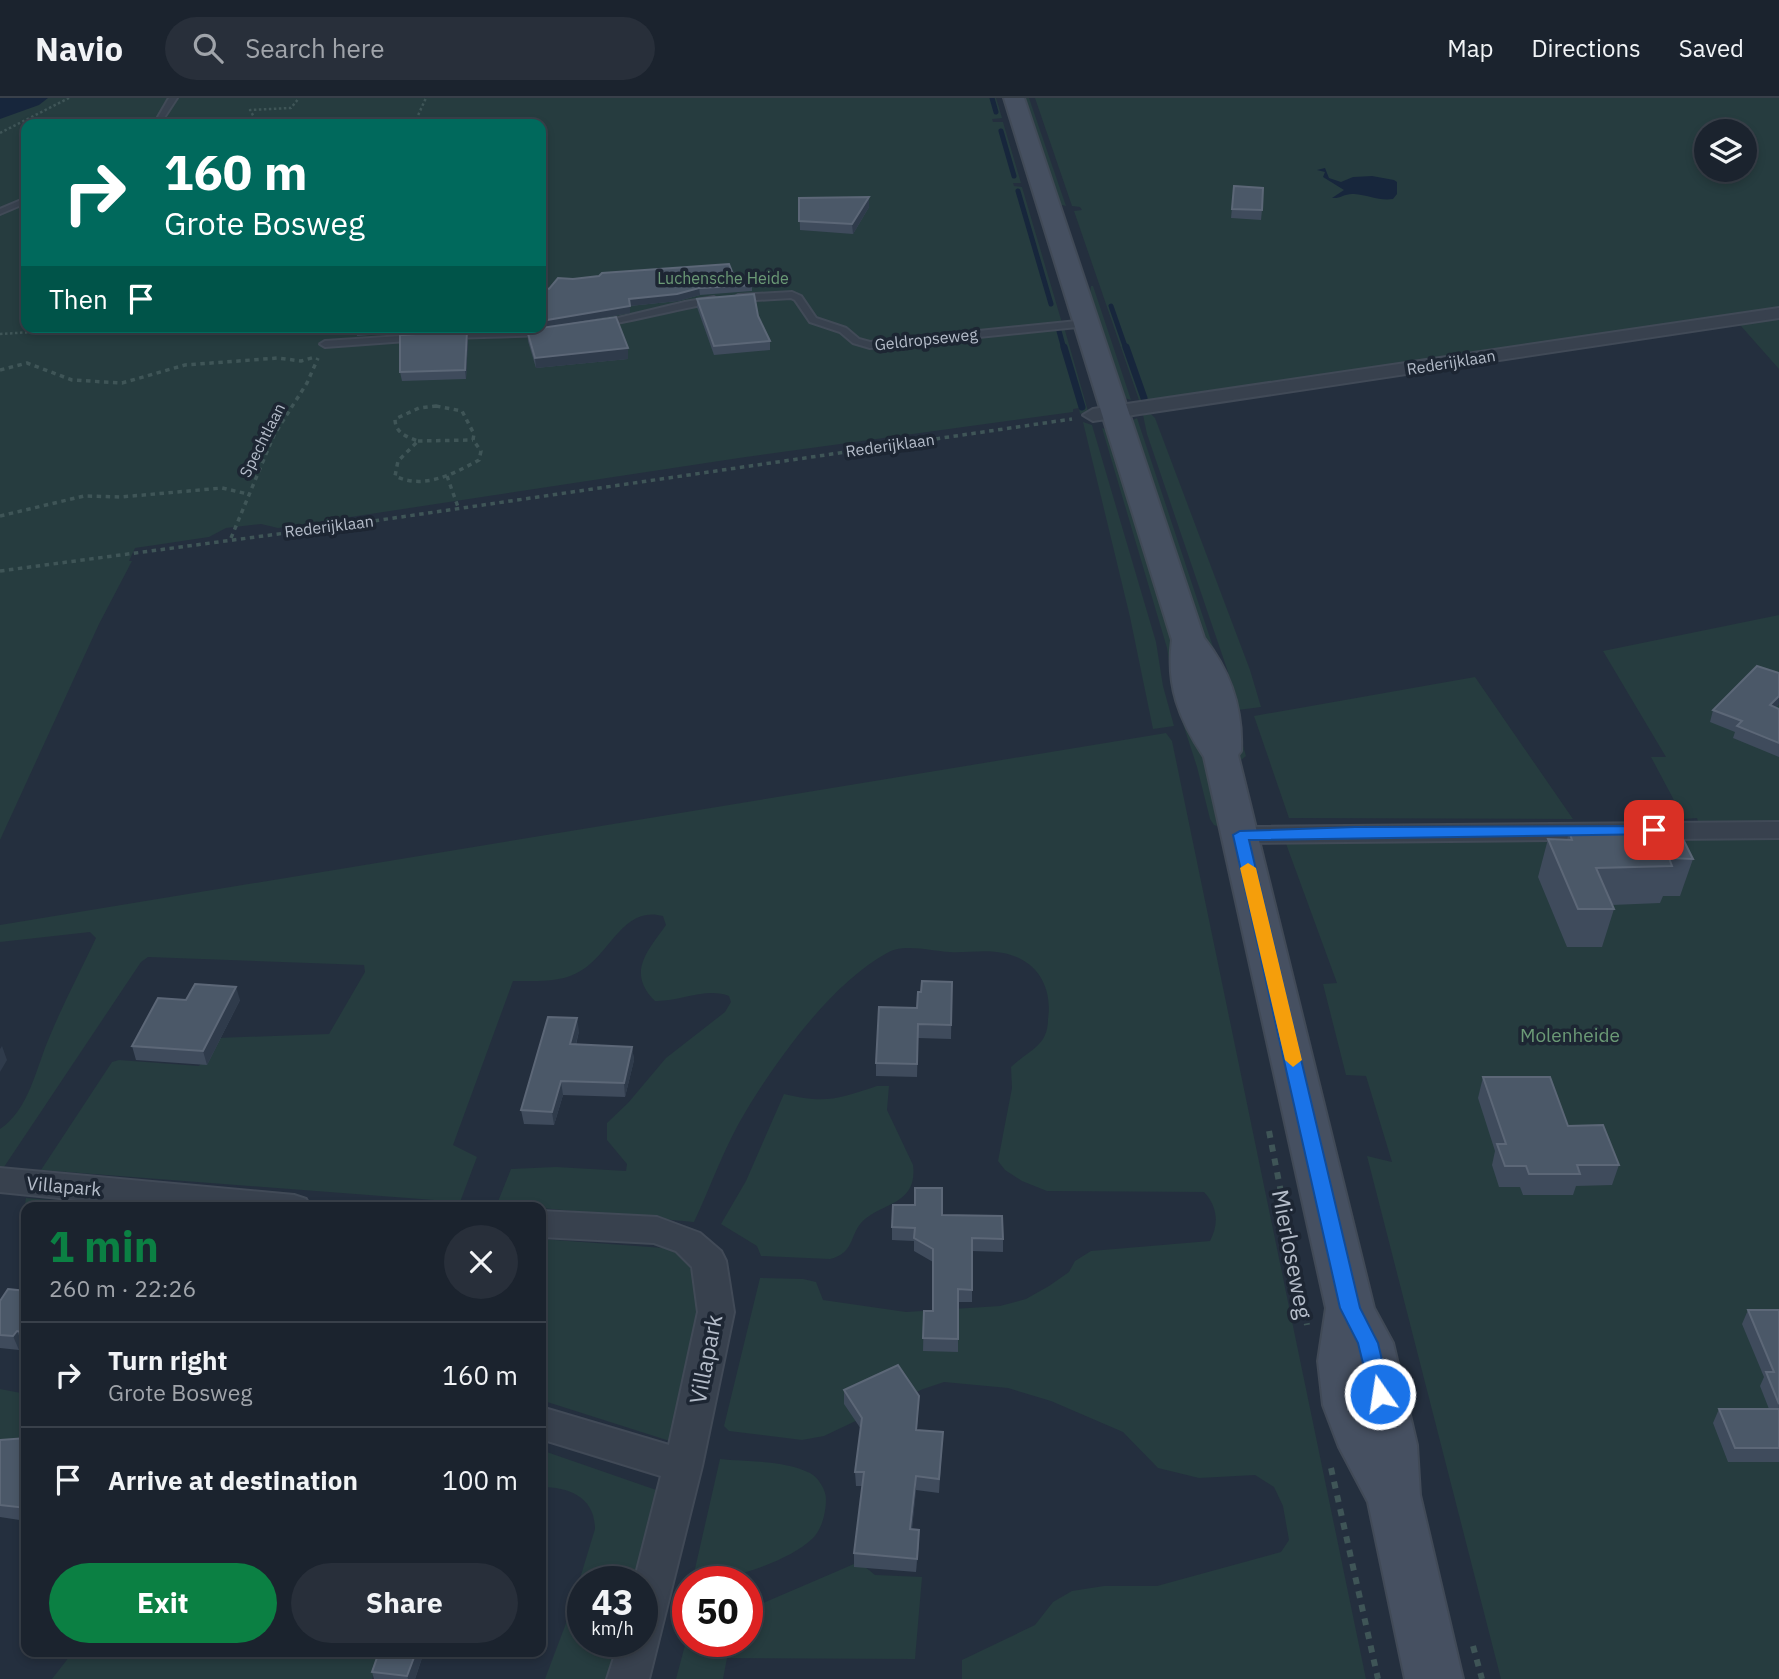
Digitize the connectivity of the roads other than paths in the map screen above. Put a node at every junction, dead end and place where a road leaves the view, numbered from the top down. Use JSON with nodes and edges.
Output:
{"nodes":[{"id":1,"x":173,"y":98,"type":"edge"},
{"id":2,"x":1014,"y":98,"type":"edge"},
{"id":3,"x":161,"y":119,"type":"edge"},
{"id":4,"x":21,"y":202,"type":"edge"},
{"id":5,"x":0,"y":212,"type":"edge"},
{"id":6,"x":1779,"y":313,"type":"edge"},
{"id":7,"x":1087,"y":323,"type":"junction"},
{"id":8,"x":587,"y":324,"type":"edge"},
{"id":9,"x":561,"y":330,"type":"edge"},
{"id":10,"x":325,"y":344,"type":"dead end"},
{"id":11,"x":1105,"y":414,"type":"junction"},
{"id":12,"x":1779,"y":830,"type":"edge"},
{"id":13,"x":1240,"y":835,"type":"junction"},
{"id":14,"x":0,"y":1180,"type":"edge"},
{"id":15,"x":232,"y":1202,"type":"edge"},
{"id":16,"x":546,"y":1224,"type":"edge"},
{"id":17,"x":546,"y":1425,"type":"edge"},
{"id":18,"x":683,"y":1466,"type":"junction"},
{"id":19,"x":658,"y":1566,"type":"edge"},
{"id":20,"x":635,"y":1657,"type":"edge"},
{"id":21,"x":628,"y":1679,"type":"edge"},
{"id":22,"x":1434,"y":1679,"type":"edge"}],
"edges":[{"from":1,"to":3,"type":"lane"},
{"from":2,"to":7,"type":"main road"},
{"from":4,"to":5,"type":"lane"},
{"from":6,"to":11,"type":"street","name":"Rederijklaan"},
{"from":7,"to":8,"type":"lane","name":"Geldropseweg"},
{"from":7,"to":11,"type":"main road"},
{"from":9,"to":10,"type":"lane"},
{"from":11,"to":13,"type":"main road","name":"Mierloseweg"},
{"from":12,"to":13,"type":"street"},
{"from":13,"to":22,"type":"main road","name":"Mierloseweg"},
{"from":14,"to":15,"type":"street","name":"Villapark"},
{"from":16,"to":18,"type":"street","name":"Villapark"},
{"from":17,"to":18,"type":"street"},
{"from":18,"to":19,"type":"street","name":"Villapark"},
{"from":20,"to":21,"type":"street"}]}
